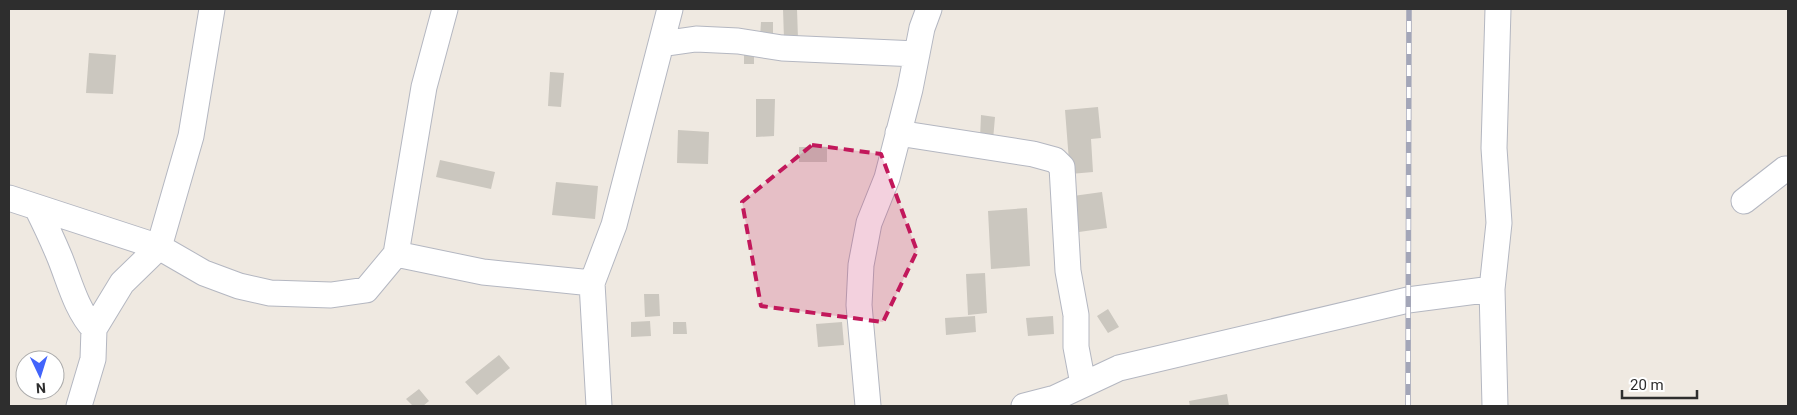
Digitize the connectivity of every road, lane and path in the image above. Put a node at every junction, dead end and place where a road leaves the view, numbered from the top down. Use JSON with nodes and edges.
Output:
{"nodes":[{"id":1,"x":212,"y":9,"type":"edge"},
{"id":2,"x":445,"y":9,"type":"edge"},
{"id":3,"x":670,"y":9,"type":"edge"},
{"id":4,"x":929,"y":9,"type":"edge"},
{"id":5,"x":1498,"y":9,"type":"edge"},
{"id":6,"x":661,"y":44,"type":"junction"},
{"id":7,"x":917,"y":54,"type":"junction"},
{"id":8,"x":898,"y":133,"type":"junction"},
{"id":9,"x":1788,"y":168,"type":"edge"},
{"id":10,"x":9,"y":198,"type":"edge"},
{"id":11,"x":1744,"y":201,"type":"dead end"},
{"id":12,"x":36,"y":208,"type":"junction"},
{"id":13,"x":159,"y":247,"type":"junction"},
{"id":14,"x":396,"y":254,"type":"junction"},
{"id":15,"x":592,"y":283,"type":"junction"},
{"id":16,"x":1492,"y":289,"type":"junction"},
{"id":17,"x":94,"y":329,"type":"junction"},
{"id":18,"x":1083,"y":384,"type":"junction"},
{"id":19,"x":79,"y":406,"type":"edge"},
{"id":20,"x":599,"y":406,"type":"edge"},
{"id":21,"x":868,"y":406,"type":"edge"},
{"id":22,"x":1024,"y":406,"type":"edge"},
{"id":23,"x":1495,"y":406,"type":"edge"}],
"edges":[{"from":1,"to":13,"type":"street"},
{"from":2,"to":14,"type":"street"},
{"from":3,"to":6,"type":"street"},
{"from":4,"to":7,"type":"street"},
{"from":5,"to":16,"type":"street"},
{"from":6,"to":7,"type":"street"},
{"from":6,"to":15,"type":"street"},
{"from":7,"to":8,"type":"street"},
{"from":8,"to":18,"type":"street"},
{"from":8,"to":21,"type":"street"},
{"from":9,"to":11,"type":"street"},
{"from":10,"to":12,"type":"street"},
{"from":12,"to":13,"type":"street"},
{"from":12,"to":17,"type":"street"},
{"from":13,"to":14,"type":"street"},
{"from":13,"to":17,"type":"street"},
{"from":14,"to":15,"type":"street"},
{"from":15,"to":20,"type":"street"},
{"from":16,"to":18,"type":"street"},
{"from":16,"to":23,"type":"street"},
{"from":17,"to":19,"type":"street"},
{"from":18,"to":22,"type":"street"}]}
